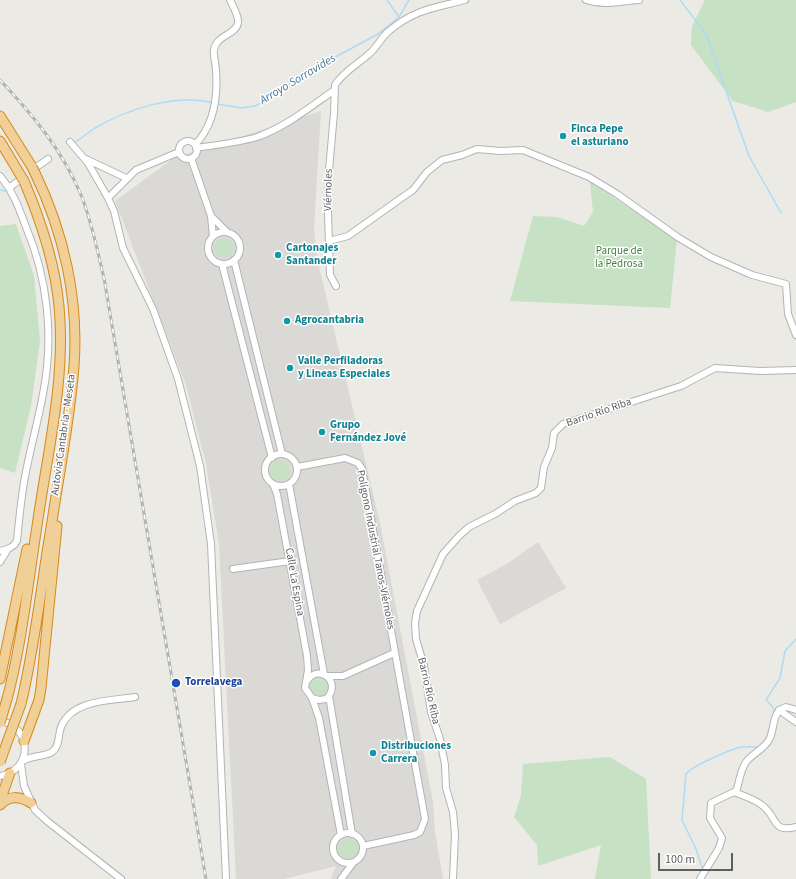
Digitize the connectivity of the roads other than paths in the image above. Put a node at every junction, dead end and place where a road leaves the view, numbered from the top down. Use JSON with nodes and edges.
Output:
{"nodes":[{"id":1,"x":230,"y":0,"type":"edge"},
{"id":2,"x":466,"y":0,"type":"edge"},
{"id":3,"x":586,"y":0,"type":"edge"},
{"id":4,"x":639,"y":0,"type":"edge"},
{"id":5,"x":333,"y":91,"type":"junction"},
{"id":6,"x":0,"y":116,"type":"edge"},
{"id":7,"x":0,"y":141,"type":"edge"},
{"id":8,"x":70,"y":142,"type":"dead end"},
{"id":9,"x":195,"y":146,"type":"junction"},
{"id":10,"x":179,"y":152,"type":"junction"},
{"id":11,"x":84,"y":158,"type":"junction"},
{"id":12,"x":191,"y":158,"type":"junction"},
{"id":13,"x":48,"y":159,"type":"dead end"},
{"id":14,"x":35,"y":169,"type":"junction"},
{"id":15,"x":0,"y":176,"type":"edge"},
{"id":16,"x":126,"y":178,"type":"junction"},
{"id":17,"x":21,"y":180,"type":"junction"},
{"id":18,"x":10,"y":187,"type":"junction"},
{"id":19,"x":108,"y":198,"type":"junction"},
{"id":20,"x":211,"y":216,"type":"junction"},
{"id":21,"x":227,"y":232,"type":"junction"},
{"id":22,"x":213,"y":236,"type":"junction"},
{"id":23,"x":329,"y":241,"type":"junction"},
{"id":24,"x":234,"y":260,"type":"junction"},
{"id":25,"x":222,"y":264,"type":"junction"},
{"id":26,"x":336,"y":286,"type":"dead end"},
{"id":27,"x":796,"y":334,"type":"edge"},
{"id":28,"x":74,"y":366,"type":"junction"},
{"id":29,"x":796,"y":370,"type":"edge"},
{"id":30,"x":50,"y":440,"type":"junction"},
{"id":31,"x":282,"y":454,"type":"junction"},
{"id":32,"x":272,"y":458,"type":"junction"},
{"id":33,"x":297,"y":467,"type":"junction"},
{"id":34,"x":273,"y":484,"type":"junction"},
{"id":35,"x":289,"y":484,"type":"junction"},
{"id":36,"x":0,"y":550,"type":"edge"},
{"id":37,"x":8,"y":550,"type":"junction"},
{"id":38,"x":290,"y":561,"type":"junction"},
{"id":39,"x":0,"y":562,"type":"edge"},
{"id":40,"x":233,"y":569,"type":"dead end"},
{"id":41,"x":394,"y":653,"type":"junction"},
{"id":42,"x":326,"y":675,"type":"junction"},
{"id":43,"x":343,"y":676,"type":"junction"},
{"id":44,"x":0,"y":679,"type":"edge"},
{"id":45,"x":307,"y":681,"type":"junction"},
{"id":46,"x":332,"y":689,"type":"junction"},
{"id":47,"x":329,"y":696,"type":"junction"},
{"id":48,"x":135,"y":697,"type":"dead end"},
{"id":49,"x":312,"y":698,"type":"junction"},
{"id":50,"x":779,"y":710,"type":"junction"},
{"id":51,"x":796,"y":710,"type":"edge"},
{"id":52,"x":0,"y":722,"type":"edge"},
{"id":53,"x":796,"y":722,"type":"edge"},
{"id":54,"x":25,"y":743,"type":"junction"},
{"id":55,"x":39,"y":755,"type":"junction"},
{"id":56,"x":0,"y":762,"type":"edge"},
{"id":57,"x":22,"y":762,"type":"junction"},
{"id":58,"x":9,"y":775,"type":"junction"},
{"id":59,"x":0,"y":776,"type":"edge"},
{"id":60,"x":24,"y":786,"type":"junction"},
{"id":61,"x":734,"y":792,"type":"junction"},
{"id":62,"x":0,"y":801,"type":"edge"},
{"id":63,"x":30,"y":803,"type":"junction"},
{"id":64,"x":0,"y":805,"type":"edge"},
{"id":65,"x":796,"y":827,"type":"edge"},
{"id":66,"x":352,"y":834,"type":"junction"},
{"id":67,"x":341,"y":835,"type":"junction"},
{"id":68,"x":363,"y":846,"type":"junction"},
{"id":69,"x":339,"y":860,"type":"junction"},
{"id":70,"x":353,"y":863,"type":"junction"},
{"id":71,"x":702,"y":876,"type":"edge"},
{"id":72,"x":341,"y":878,"type":"edge"},
{"id":73,"x":121,"y":879,"type":"edge"},
{"id":74,"x":226,"y":879,"type":"edge"},
{"id":75,"x":453,"y":879,"type":"edge"}],
"edges":[{"from":1,"to":9,"type":"street"},
{"from":2,"to":5,"type":"street"},
{"from":3,"to":4,"type":"street"},
{"from":5,"to":9,"type":"street"},
{"from":5,"to":23,"type":"street","name":"Viérnoles"},
{"from":6,"to":14,"type":"highway","name":"Autovía Cantabria - Meseta"},
{"from":7,"to":17,"type":"highway","name":"Autovía Cantabria - Meseta"},
{"from":8,"to":11,"type":"street"},
{"from":9,"to":10,"type":"street"},
{"from":9,"to":12,"type":"street"},
{"from":10,"to":12,"type":"street"},
{"from":10,"to":16,"type":"street"},
{"from":11,"to":16,"type":"street"},
{"from":11,"to":19,"type":"street"},
{"from":12,"to":20,"type":"street","name":"Calle La Espina"},
{"from":13,"to":14,"type":"street"},
{"from":14,"to":28,"type":"highway","name":"Autovía Cantabria - Meseta"},
{"from":15,"to":18,"type":"street"},
{"from":16,"to":19,"type":"street"},
{"from":17,"to":18,"type":"street"},
{"from":17,"to":30,"type":"highway","name":"Autovía Cantabria - Meseta"},
{"from":18,"to":37,"type":"street"},
{"from":19,"to":74,"type":"street"},
{"from":20,"to":21,"type":"street","name":"Calle La Espina"},
{"from":20,"to":22,"type":"street","name":"Calle La Espina"},
{"from":21,"to":22,"type":"street"},
{"from":21,"to":24,"type":"street","name":"Calle La Espina"},
{"from":22,"to":25,"type":"street","name":"Calle La Espina"},
{"from":23,"to":26,"type":"street","name":"Viérnoles"},
{"from":23,"to":27,"type":"street"},
{"from":24,"to":25,"type":"street"},
{"from":24,"to":31,"type":"street","name":"Calle La Espina"},
{"from":25,"to":32,"type":"street","name":"Calle La Espina"},
{"from":28,"to":54,"type":"highway"},
{"from":28,"to":56,"type":"highway","name":"Autovía Cantabria - Meseta","bridge":true},
{"from":29,"to":75,"type":"street","name":"Barrio Río Riba"},
{"from":30,"to":44,"type":"highway"},
{"from":30,"to":52,"type":"highway","name":"Autovía Cantabria - Meseta","bridge":true},
{"from":31,"to":32,"type":"street"},
{"from":31,"to":33,"type":"street"},
{"from":32,"to":34,"type":"street","name":"Calle La Espina"},
{"from":33,"to":35,"type":"street"},
{"from":33,"to":41,"type":"street","name":"Polígono Industrial Tanos-Viérnoles"},
{"from":34,"to":35,"type":"street"},
{"from":34,"to":38,"type":"street","name":"Calle La Espina"},
{"from":35,"to":42,"type":"street","name":"Calle La Espina"},
{"from":36,"to":37,"type":"street"},
{"from":37,"to":39,"type":"street"},
{"from":38,"to":40,"type":"street"},
{"from":38,"to":45,"type":"street","name":"Calle La Espina"},
{"from":41,"to":43,"type":"street"},
{"from":41,"to":68,"type":"street","name":"Polígono Industrial Tanos-Viérnoles"},
{"from":42,"to":43,"type":"street"},
{"from":42,"to":45,"type":"street"},
{"from":42,"to":46,"type":"street","name":"Calle La Espina"},
{"from":43,"to":46,"type":"street"},
{"from":45,"to":49,"type":"street","name":"Calle La Espina"},
{"from":46,"to":47,"type":"street"},
{"from":47,"to":49,"type":"street"},
{"from":47,"to":66,"type":"street"},
{"from":48,"to":55,"type":"street"},
{"from":49,"to":67,"type":"street","name":"Calle La Espina"},
{"from":50,"to":51,"type":"street"},
{"from":50,"to":53,"type":"street"},
{"from":50,"to":61,"type":"street"},
{"from":52,"to":54,"type":"street"},
{"from":54,"to":55,"type":"street"},
{"from":54,"to":57,"type":"street"},
{"from":55,"to":57,"type":"street"},
{"from":57,"to":58,"type":"street"},
{"from":57,"to":60,"type":"street"},
{"from":58,"to":59,"type":"street"},
{"from":58,"to":60,"type":"street"},
{"from":58,"to":62,"type":"highway"},
{"from":60,"to":63,"type":"street"},
{"from":61,"to":65,"type":"street"},
{"from":61,"to":71,"type":"street"},
{"from":63,"to":64,"type":"highway"},
{"from":63,"to":73,"type":"street"},
{"from":66,"to":67,"type":"street"},
{"from":66,"to":68,"type":"street"},
{"from":67,"to":69,"type":"street"},
{"from":68,"to":70,"type":"street"},
{"from":69,"to":70,"type":"street"},
{"from":69,"to":72,"type":"street"},
{"from":70,"to":72,"type":"street"}]}
